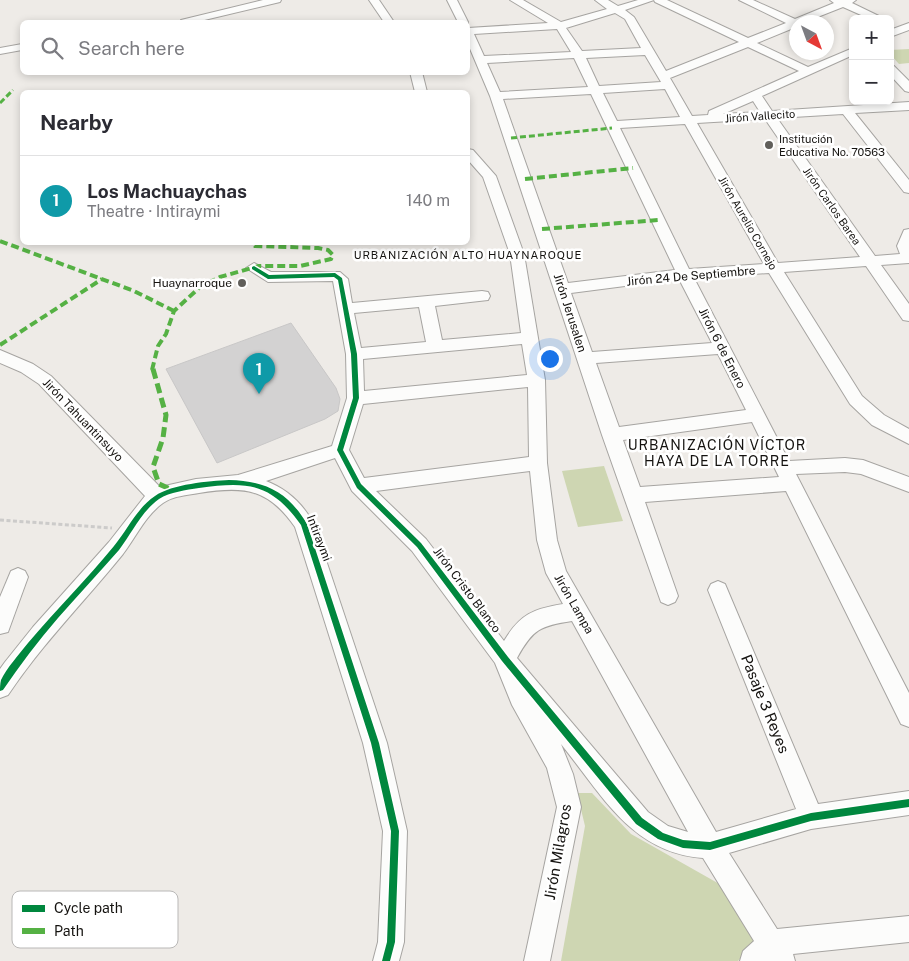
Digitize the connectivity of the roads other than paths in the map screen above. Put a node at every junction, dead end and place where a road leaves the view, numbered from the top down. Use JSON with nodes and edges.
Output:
{"nodes":[{"id":1,"x":276,"y":0,"type":"edge"},
{"id":2,"x":374,"y":0,"type":"edge"},
{"id":3,"x":452,"y":0,"type":"edge"},
{"id":4,"x":515,"y":0,"type":"edge"},
{"id":5,"x":600,"y":0,"type":"edge"},
{"id":6,"x":649,"y":0,"type":"edge"},
{"id":7,"x":659,"y":0,"type":"edge"},
{"id":8,"x":744,"y":0,"type":"edge"},
{"id":9,"x":842,"y":1,"type":"edge"},
{"id":10,"x":619,"y":10,"type":"junction"},
{"id":11,"x":813,"y":15,"type":"edge"},
{"id":12,"x":872,"y":15,"type":"edge"},
{"id":13,"x":193,"y":20,"type":"edge"},
{"id":14,"x":388,"y":20,"type":"edge"},
{"id":15,"x":462,"y":20,"type":"edge"},
{"id":16,"x":789,"y":20,"type":"edge"},
{"id":17,"x":894,"y":24,"type":"edge"},
{"id":18,"x":560,"y":26,"type":"junction"},
{"id":19,"x":789,"y":26,"type":"edge"},
{"id":20,"x":907,"y":28,"type":"edge"},
{"id":21,"x":470,"y":31,"type":"edge"},
{"id":22,"x":894,"y":33,"type":"edge"},
{"id":23,"x":470,"y":35,"type":"edge"},
{"id":24,"x":749,"y":43,"type":"junction"},
{"id":25,"x":20,"y":47,"type":"edge"},
{"id":26,"x":0,"y":51,"type":"edge"},
{"id":27,"x":647,"y":51,"type":"junction"},
{"id":28,"x":849,"y":53,"type":"edge"},
{"id":29,"x":579,"y":56,"type":"junction"},
{"id":30,"x":481,"y":60,"type":"junction"},
{"id":31,"x":894,"y":67,"type":"edge"},
{"id":32,"x":808,"y":71,"type":"junction"},
{"id":33,"x":417,"y":75,"type":"edge"},
{"id":34,"x":666,"y":81,"type":"junction"},
{"id":35,"x":909,"y":88,"type":"edge"},
{"id":36,"x":420,"y":90,"type":"edge"},
{"id":37,"x":597,"y":90,"type":"junction"},
{"id":38,"x":756,"y":95,"type":"junction"},
{"id":39,"x":496,"y":96,"type":"junction"},
{"id":40,"x":909,"y":106,"type":"edge"},
{"id":41,"x":846,"y":110,"type":"junction"},
{"id":42,"x":768,"y":115,"type":"junction"},
{"id":43,"x":694,"y":121,"type":"junction"},
{"id":44,"x":611,"y":125,"type":"junction"},
{"id":45,"x":470,"y":155,"type":"edge"},
{"id":46,"x":909,"y":189,"type":"edge"},
{"id":47,"x":909,"y":233,"type":"edge"},
{"id":48,"x":909,"y":258,"type":"edge"},
{"id":49,"x":871,"y":261,"type":"junction"},
{"id":50,"x":254,"y":268,"type":"dead end"},
{"id":51,"x":774,"y":268,"type":"junction"},
{"id":52,"x":684,"y":274,"type":"junction"},
{"id":53,"x":340,"y":279,"type":"joint"},
{"id":54,"x":563,"y":289,"type":"junction"},
{"id":55,"x":482,"y":296,"type":"dead end"},
{"id":56,"x":426,"y":302,"type":"junction"},
{"id":57,"x":346,"y":309,"type":"junction"},
{"id":58,"x":909,"y":316,"type":"edge"},
{"id":59,"x":529,"y":338,"type":"junction"},
{"id":60,"x":436,"y":346,"type":"junction"},
{"id":61,"x":723,"y":348,"type":"junction"},
{"id":62,"x":354,"y":354,"type":"junction"},
{"id":63,"x":0,"y":356,"type":"edge"},
{"id":64,"x":585,"y":358,"type":"junction"},
{"id":65,"x":536,"y":380,"type":"junction"},
{"id":66,"x":356,"y":398,"type":"junction"},
{"id":67,"x":757,"y":416,"type":"junction"},
{"id":68,"x":611,"y":434,"type":"junction"},
{"id":69,"x":909,"y":437,"type":"edge"},
{"id":70,"x":340,"y":450,"type":"junction"},
{"id":71,"x":538,"y":463,"type":"junction"},
{"id":72,"x":787,"y":475,"type":"junction"},
{"id":73,"x":242,"y":481,"type":"junction"},
{"id":74,"x":909,"y":485,"type":"edge"},
{"id":75,"x":359,"y":486,"type":"junction"},
{"id":76,"x":633,"y":495,"type":"junction"},
{"id":77,"x":157,"y":497,"type":"junction"},
{"id":78,"x":18,"y":577,"type":"dead end"},
{"id":79,"x":718,"y":590,"type":"dead end"},
{"id":80,"x":668,"y":596,"type":"dead end"},
{"id":81,"x":578,"y":611,"type":"junction"},
{"id":82,"x":0,"y":625,"type":"edge"},
{"id":83,"x":505,"y":659,"type":"junction"},
{"id":84,"x":0,"y":688,"type":"edge"},
{"id":85,"x":909,"y":716,"type":"edge"},
{"id":86,"x":909,"y":803,"type":"edge"},
{"id":87,"x":811,"y":817,"type":"junction"},
{"id":88,"x":710,"y":846,"type":"junction"},
{"id":89,"x":909,"y":929,"type":"edge"},
{"id":90,"x":769,"y":955,"type":"edge"},
{"id":91,"x":386,"y":961,"type":"edge"},
{"id":92,"x":537,"y":961,"type":"edge"}],
"edges":[{"from":1,"to":13,"type":"street"},
{"from":2,"to":14,"type":"street"},
{"from":3,"to":15,"type":"street"},
{"from":4,"to":18,"type":"street","name":"Jirón 6 de Enero"},
{"from":5,"to":10,"type":"street","name":"Jirón Aurelio Cornejo"},
{"from":6,"to":10,"type":"street"},
{"from":7,"to":24,"type":"street"},
{"from":8,"to":16,"type":"street"},
{"from":9,"to":11,"type":"street"},
{"from":9,"to":12,"type":"street"},
{"from":10,"to":18,"type":"street"},
{"from":10,"to":27,"type":"street","name":"Jirón Aurelio Cornejo"},
{"from":17,"to":20,"type":"street"},
{"from":18,"to":21,"type":"street"},
{"from":18,"to":29,"type":"street","name":"Jirón 6 de Enero"},
{"from":19,"to":24,"type":"street"},
{"from":20,"to":22,"type":"street"},
{"from":23,"to":30,"type":"street","name":"Jirón Jerusalen"},
{"from":24,"to":32,"type":"street"},
{"from":24,"to":34,"type":"street"},
{"from":25,"to":26,"type":"street"},
{"from":27,"to":29,"type":"street"},
{"from":27,"to":34,"type":"street","name":"Jirón Aurelio Cornejo"},
{"from":28,"to":32,"type":"street"},
{"from":29,"to":30,"type":"street"},
{"from":29,"to":37,"type":"street","name":"Jirón 6 de Enero"},
{"from":30,"to":39,"type":"street","name":"Jirón Jerusalen"},
{"from":31,"to":35,"type":"street"},
{"from":32,"to":38,"type":"street"},
{"from":33,"to":36,"type":"street"},
{"from":34,"to":37,"type":"street"},
{"from":34,"to":43,"type":"street","name":"Jirón Aurelio Cornejo"},
{"from":37,"to":39,"type":"street"},
{"from":37,"to":44,"type":"street","name":"Jirón 6 de Enero"},
{"from":38,"to":42,"type":"street","name":"Jirón Carlos Barea"},
{"from":38,"to":43,"type":"street"},
{"from":39,"to":54,"type":"street","name":"Jirón Jerusalen"},
{"from":40,"to":41,"type":"street","name":"Jirón Vallecito"},
{"from":41,"to":42,"type":"street","name":"Jirón Vallecito"},
{"from":41,"to":46,"type":"street"},
{"from":42,"to":43,"type":"street","name":"Jirón Vallecito"},
{"from":42,"to":49,"type":"street","name":"Jirón Carlos Barea"},
{"from":43,"to":44,"type":"street","name":"Jirón Vallecito"},
{"from":43,"to":51,"type":"street","name":"Jirón Aurelio Cornejo"},
{"from":44,"to":52,"type":"street","name":"Jirón 6 de Enero"},
{"from":45,"to":59,"type":"street","name":"Jirón Lampa"},
{"from":47,"to":48,"type":"street"},
{"from":48,"to":49,"type":"street","name":"Jirón 24 De Septiembre"},
{"from":49,"to":51,"type":"street","name":"Jirón 24 De Septiembre"},
{"from":49,"to":58,"type":"street","name":"Jirón Carlos Barea"},
{"from":50,"to":53,"type":"street"},
{"from":51,"to":52,"type":"street","name":"Jirón 24 De Septiembre"},
{"from":51,"to":69,"type":"street","name":"Jirón Aurelio Cornejo"},
{"from":52,"to":54,"type":"street","name":"Jirón 24 De Septiembre"},
{"from":52,"to":61,"type":"street","name":"Jirón 6 de Enero"},
{"from":53,"to":57,"type":"street"},
{"from":54,"to":64,"type":"street","name":"Jirón Jerusalen"},
{"from":55,"to":56,"type":"street"},
{"from":56,"to":57,"type":"street"},
{"from":56,"to":60,"type":"street"},
{"from":57,"to":62,"type":"street"},
{"from":59,"to":60,"type":"street"},
{"from":59,"to":65,"type":"street","name":"Jirón Lampa"},
{"from":60,"to":62,"type":"street"},
{"from":61,"to":64,"type":"street"},
{"from":61,"to":67,"type":"street","name":"Jirón 6 de Enero"},
{"from":62,"to":66,"type":"street"},
{"from":63,"to":77,"type":"street","name":"Jirón Tahuantinsuyo"},
{"from":64,"to":68,"type":"street","name":"Jirón Jerusalen"},
{"from":65,"to":66,"type":"street"},
{"from":65,"to":71,"type":"street","name":"Jirón Lampa"},
{"from":66,"to":70,"type":"street"},
{"from":67,"to":68,"type":"street"},
{"from":67,"to":72,"type":"street","name":"Jirón 6 de Enero"},
{"from":68,"to":76,"type":"street","name":"Jirón Jerusalen"},
{"from":70,"to":73,"type":"street"},
{"from":70,"to":75,"type":"street","name":"Jirón Cristo Blanco"},
{"from":71,"to":75,"type":"street"},
{"from":71,"to":81,"type":"street","name":"Jirón Lampa"},
{"from":72,"to":74,"type":"street"},
{"from":72,"to":76,"type":"street"},
{"from":72,"to":85,"type":"street","name":"Jirón 6 de Enero"},
{"from":73,"to":77,"type":"street","name":"Intiraymi"},
{"from":73,"to":91,"type":"street","name":"Intiraymi"},
{"from":75,"to":83,"type":"street","name":"Jirón Cristo Blanco"},
{"from":76,"to":80,"type":"street","name":"Jirón Jerusalen"},
{"from":77,"to":84,"type":"street","name":"Intiraymi"},
{"from":78,"to":82,"type":"street"},
{"from":79,"to":87,"type":"street","name":"Pasaje 3 Reyes"},
{"from":81,"to":83,"type":"street"},
{"from":81,"to":88,"type":"street","name":"Jirón Lampa"},
{"from":83,"to":88,"type":"street","name":"Jirón Cristo Blanco"},
{"from":83,"to":92,"type":"street","name":"Jirón Milagros"},
{"from":86,"to":87,"type":"street"},
{"from":87,"to":88,"type":"street"},
{"from":88,"to":90,"type":"street","name":"Jirón Lampa"},
{"from":89,"to":90,"type":"street"}]}
